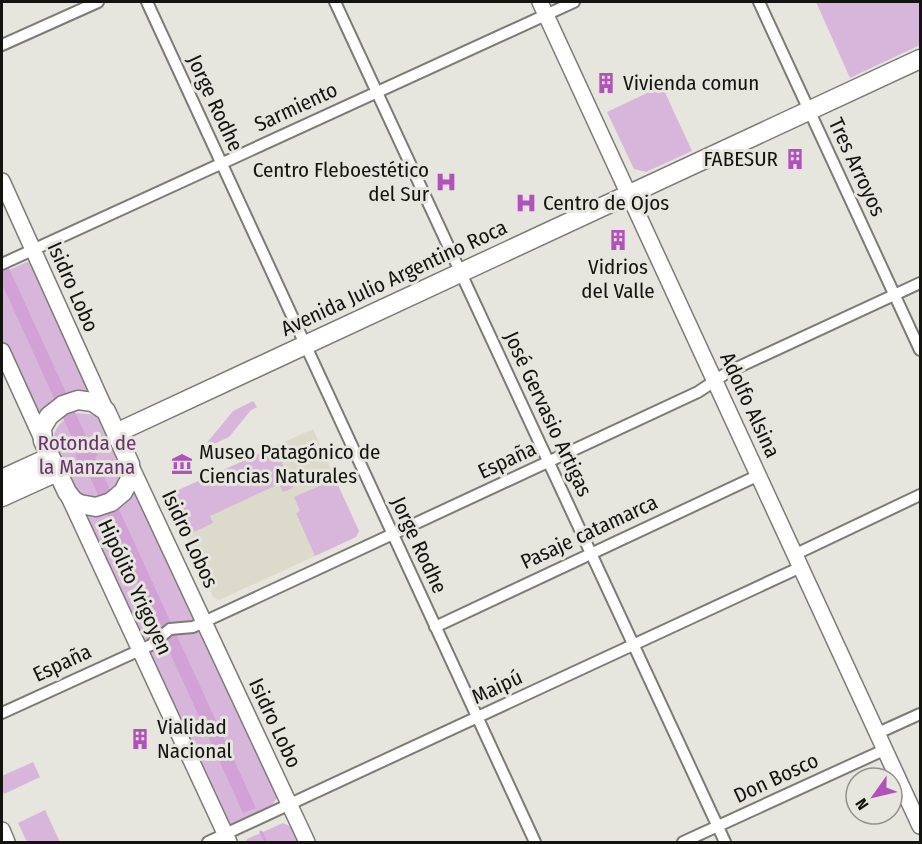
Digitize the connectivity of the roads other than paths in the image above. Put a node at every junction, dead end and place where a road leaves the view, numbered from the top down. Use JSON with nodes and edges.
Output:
{"nodes":[{"id":1,"x":99,"y":2,"type":"edge"},
{"id":2,"x":147,"y":2,"type":"edge"},
{"id":3,"x":335,"y":2,"type":"edge"},
{"id":4,"x":574,"y":2,"type":"edge"},
{"id":5,"x":759,"y":2,"type":"edge"},
{"id":6,"x":543,"y":8,"type":"edge"},
{"id":7,"x":2,"y":45,"type":"edge"},
{"id":8,"x":921,"y":59,"type":"edge"},
{"id":9,"x":921,"y":72,"type":"edge"},
{"id":10,"x":377,"y":92,"type":"junction"},
{"id":11,"x":812,"y":115,"type":"junction"},
{"id":12,"x":221,"y":163,"type":"junction"},
{"id":13,"x":2,"y":181,"type":"edge"},
{"id":14,"x":632,"y":199,"type":"junction"},
{"id":15,"x":33,"y":249,"type":"junction"},
{"id":16,"x":2,"y":264,"type":"edge"},
{"id":17,"x":463,"y":277,"type":"junction"},
{"id":18,"x":921,"y":283,"type":"edge"},
{"id":19,"x":895,"y":294,"type":"junction"},
{"id":20,"x":308,"y":350,"type":"junction"},
{"id":21,"x":921,"y":350,"type":"edge"},
{"id":22,"x":2,"y":351,"type":"edge"},
{"id":23,"x":716,"y":380,"type":"junction"},
{"id":24,"x":106,"y":411,"type":"junction"},
{"id":25,"x":118,"y":437,"type":"junction"},
{"id":26,"x":50,"y":456,"type":"junction"},
{"id":27,"x":549,"y":462,"type":"junction"},
{"id":28,"x":130,"y":464,"type":"junction"},
{"id":29,"x":759,"y":475,"type":"junction"},
{"id":30,"x":2,"y":479,"type":"edge"},
{"id":31,"x":67,"y":492,"type":"junction"},
{"id":32,"x":921,"y":495,"type":"edge"},
{"id":33,"x":2,"y":497,"type":"edge"},
{"id":34,"x":393,"y":535,"type":"junction"},
{"id":35,"x":591,"y":552,"type":"junction"},
{"id":36,"x":799,"y":560,"type":"junction"},
{"id":37,"x":204,"y":621,"type":"junction"},
{"id":38,"x":435,"y":627,"type":"junction"},
{"id":39,"x":633,"y":645,"type":"junction"},
{"id":40,"x":139,"y":650,"type":"junction"},
{"id":41,"x":2,"y":713,"type":"edge"},
{"id":42,"x":921,"y":714,"type":"edge"},
{"id":43,"x":478,"y":718,"type":"junction"},
{"id":44,"x":878,"y":733,"type":"junction"},
{"id":45,"x":886,"y":749,"type":"junction"},
{"id":46,"x":290,"y":805,"type":"junction"},
{"id":47,"x":718,"y":826,"type":"junction"},
{"id":48,"x":921,"y":826,"type":"edge"},
{"id":49,"x":2,"y":830,"type":"edge"},
{"id":50,"x":227,"y":839,"type":"edge"},
{"id":51,"x":7,"y":843,"type":"edge"},
{"id":52,"x":208,"y":843,"type":"edge"},
{"id":53,"x":307,"y":843,"type":"edge"},
{"id":54,"x":535,"y":843,"type":"edge"},
{"id":55,"x":683,"y":843,"type":"edge"},
{"id":56,"x":725,"y":843,"type":"edge"}],
"edges":[{"from":1,"to":7,"type":"street"},
{"from":2,"to":12,"type":"street","name":"Jorge Rodhe"},
{"from":3,"to":10,"type":"street","name":"José Gervasio Artigas"},
{"from":4,"to":6,"type":"street","name":"Sarmiento"},
{"from":5,"to":11,"type":"street","name":"Tres Arroyos"},
{"from":6,"to":10,"type":"street","name":"Sarmiento"},
{"from":6,"to":14,"type":"street","name":"Adolfo Alsina"},
{"from":8,"to":11,"type":"main road","name":"Avenida Julio Argentino Roca"},
{"from":9,"to":11,"type":"main road","name":"Avenida Julio Argentino Roca"},
{"from":10,"to":12,"type":"street","name":"Sarmiento"},
{"from":10,"to":17,"type":"street","name":"José Gervasio Artigas"},
{"from":11,"to":14,"type":"main road","name":"Avenida Julio Argentino Roca"},
{"from":11,"to":19,"type":"street","name":"Tres Arroyos"},
{"from":12,"to":15,"type":"street","name":"Sarmiento"},
{"from":12,"to":20,"type":"street","name":"Jorge Rodhe"},
{"from":13,"to":15,"type":"street","name":"Isidro Lobo"},
{"from":14,"to":17,"type":"main road","name":"Avenida Julio Argentino Roca"},
{"from":14,"to":23,"type":"street","name":"Adolfo Alsina"},
{"from":15,"to":16,"type":"street","name":"Sarmiento"},
{"from":15,"to":24,"type":"street","name":"Isidro Lobo"},
{"from":17,"to":20,"type":"main road","name":"Avenida Julio Argentino Roca"},
{"from":17,"to":27,"type":"street","name":"José Gervasio Artigas"},
{"from":18,"to":19,"type":"street","name":"España"},
{"from":19,"to":21,"type":"street","name":"Tres Arroyos"},
{"from":19,"to":23,"type":"street","name":"España"},
{"from":20,"to":25,"type":"main road","name":"Avenida Julio Argentino Roca"},
{"from":20,"to":34,"type":"street","name":"Jorge Rodhe"},
{"from":22,"to":26,"type":"street","name":"Hipólito Yrigoyen"},
{"from":23,"to":27,"type":"street","name":"España"},
{"from":23,"to":29,"type":"street","name":"Adolfo Alsina"},
{"from":24,"to":25,"type":"main road","name":"Isidro Lobos"},
{"from":24,"to":26,"type":"main road"},
{"from":25,"to":28,"type":"main road","name":"Isidro Lobos"},
{"from":26,"to":30,"type":"main road"},
{"from":26,"to":31,"type":"main road","name":"Hipólito Yrigoyen"},
{"from":26,"to":33,"type":"main road"},
{"from":27,"to":34,"type":"street","name":"España"},
{"from":27,"to":35,"type":"street","name":"José Gervasio Artigas"},
{"from":28,"to":31,"type":"main road"},
{"from":28,"to":37,"type":"street","name":"Isidro Lobos"},
{"from":29,"to":35,"type":"street","name":"Pasaje catamarca"},
{"from":29,"to":36,"type":"street","name":"Adolfo Alsina"},
{"from":31,"to":40,"type":"street","name":"Hipólito Yrigoyen"},
{"from":32,"to":36,"type":"street","name":"Maipú"},
{"from":34,"to":37,"type":"street","name":"España"},
{"from":34,"to":38,"type":"street","name":"Jorge Rodhe"},
{"from":35,"to":38,"type":"street","name":"Pasaje catamarca"},
{"from":35,"to":39,"type":"street","name":"José Gervasio Artigas"},
{"from":36,"to":39,"type":"street","name":"Maipú"},
{"from":36,"to":44,"type":"street","name":"Adolfo Alsina"},
{"from":37,"to":40,"type":"street","name":"España"},
{"from":37,"to":46,"type":"street","name":"Isidro Lobo"},
{"from":38,"to":43,"type":"street","name":"Jorge Rodhe"},
{"from":39,"to":43,"type":"street","name":"Maipú"},
{"from":39,"to":47,"type":"street","name":"José Gervasio Artigas"},
{"from":40,"to":41,"type":"street","name":"España"},
{"from":40,"to":50,"type":"street","name":"Hipólito Yrigoyen"},
{"from":42,"to":44,"type":"street"},
{"from":43,"to":46,"type":"street","name":"Maipú"},
{"from":43,"to":54,"type":"street","name":"Jorge Rodhe"},
{"from":44,"to":45,"type":"street","name":"Adolfo Alsina"},
{"from":45,"to":47,"type":"street","name":"Don Bosco"},
{"from":45,"to":48,"type":"street","name":"Adolfo Alsina"},
{"from":46,"to":50,"type":"street","name":"Maipú"},
{"from":46,"to":53,"type":"street","name":"Isidro Lobo"},
{"from":47,"to":55,"type":"street","name":"Don Bosco"},
{"from":47,"to":56,"type":"street","name":"José Gervasio Artigas"},
{"from":49,"to":51,"type":"street"},
{"from":50,"to":52,"type":"street","name":"Maipú"}]}
